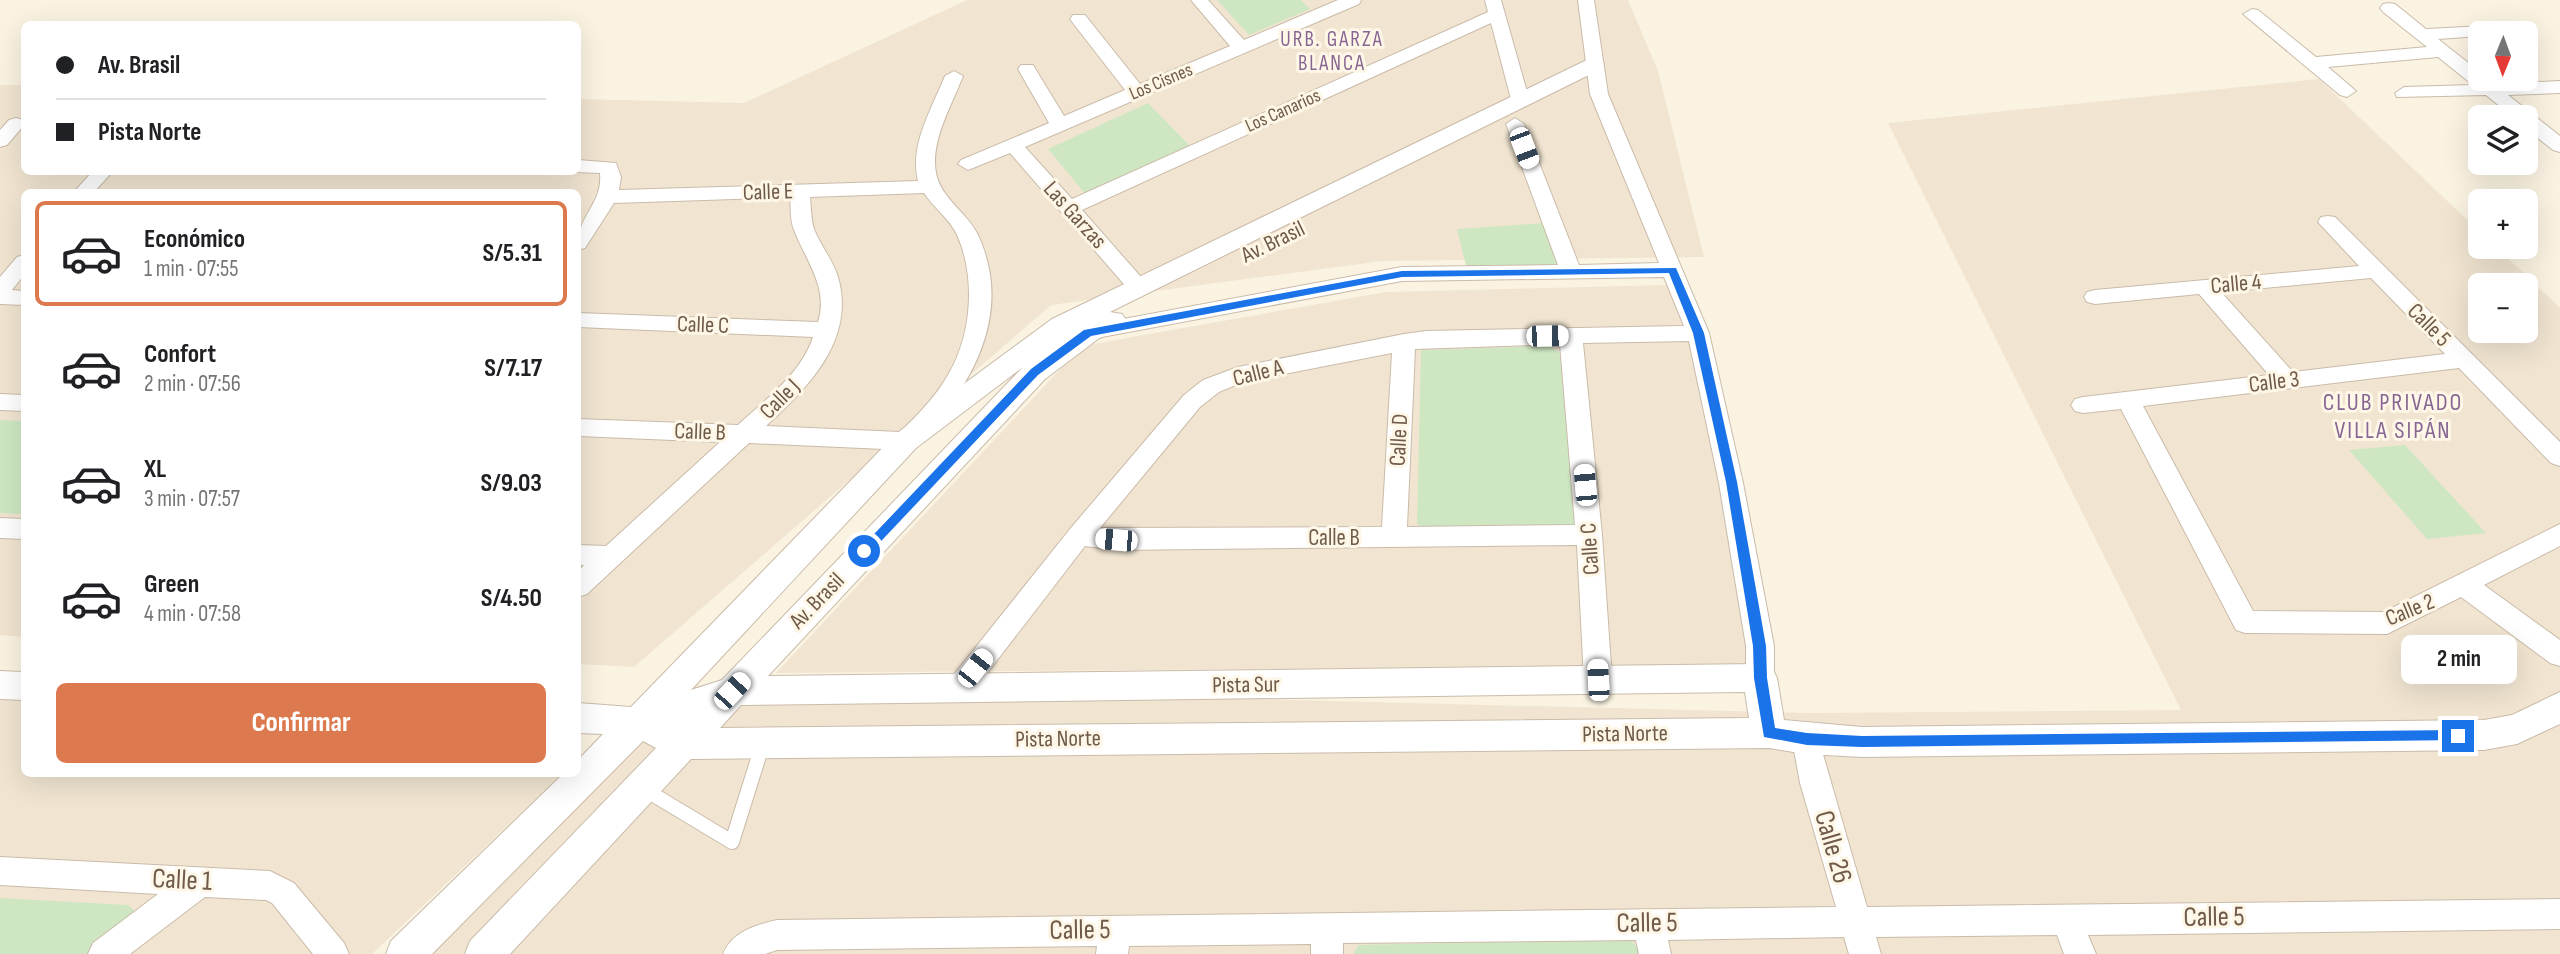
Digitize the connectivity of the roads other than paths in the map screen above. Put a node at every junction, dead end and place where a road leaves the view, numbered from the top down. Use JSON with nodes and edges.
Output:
{"nodes":[{"id":1,"x":1199,"y":0,"type":"edge"},
{"id":2,"x":1353,"y":0,"type":"edge"},
{"id":3,"x":1586,"y":0,"type":"edge"},
{"id":4,"x":1321,"y":6,"type":"edge"},
{"id":5,"x":1495,"y":7,"type":"edge"},
{"id":6,"x":2389,"y":8,"type":"dead end"},
{"id":7,"x":2252,"y":14,"type":"dead end"},
{"id":8,"x":1079,"y":19,"type":"dead end"},
{"id":9,"x":2468,"y":32,"type":"edge"},
{"id":10,"x":2422,"y":35,"type":"junction"},
{"id":11,"x":1242,"y":48,"type":"junction"},
{"id":12,"x":2442,"y":51,"type":"junction"},
{"id":13,"x":2312,"y":63,"type":"junction"},
{"id":14,"x":1027,"y":69,"type":"dead end"},
{"id":15,"x":2468,"y":72,"type":"edge"},
{"id":16,"x":1594,"y":74,"type":"junction"},
{"id":17,"x":954,"y":76,"type":"dead end"},
{"id":18,"x":2560,"y":88,"type":"edge"},
{"id":19,"x":2538,"y":89,"type":"edge"},
{"id":20,"x":2347,"y":91,"type":"dead end"},
{"id":21,"x":2468,"y":91,"type":"edge"},
{"id":22,"x":2491,"y":91,"type":"edge"},
{"id":23,"x":1136,"y":93,"type":"junction"},
{"id":24,"x":2404,"y":93,"type":"dead end"},
{"id":25,"x":2509,"y":105,"type":"edge"},
{"id":26,"x":1517,"y":111,"type":"junction"},
{"id":27,"x":16,"y":124,"type":"dead end"},
{"id":28,"x":1060,"y":125,"type":"junction"},
{"id":29,"x":2538,"y":128,"type":"edge"},
{"id":30,"x":0,"y":141,"type":"edge"},
{"id":31,"x":1013,"y":145,"type":"junction"},
{"id":32,"x":2560,"y":146,"type":"edge"},
{"id":33,"x":968,"y":164,"type":"dead end"},
{"id":34,"x":581,"y":166,"type":"edge"},
{"id":35,"x":99,"y":175,"type":"edge"},
{"id":36,"x":930,"y":187,"type":"junction"},
{"id":37,"x":87,"y":189,"type":"edge"},
{"id":38,"x":799,"y":191,"type":"junction"},
{"id":39,"x":606,"y":197,"type":"junction"},
{"id":40,"x":1069,"y":208,"type":"junction"},
{"id":41,"x":2328,"y":222,"type":"dead end"},
{"id":42,"x":581,"y":238,"type":"edge"},
{"id":43,"x":21,"y":266,"type":"edge"},
{"id":44,"x":1673,"y":270,"type":"junction"},
{"id":45,"x":2376,"y":271,"type":"junction"},
{"id":46,"x":1571,"y":272,"type":"junction"},
{"id":47,"x":1137,"y":285,"type":"junction"},
{"id":48,"x":2204,"y":287,"type":"junction"},
{"id":49,"x":0,"y":290,"type":"edge"},
{"id":50,"x":0,"y":297,"type":"edge"},
{"id":51,"x":2095,"y":297,"type":"dead end"},
{"id":52,"x":21,"y":298,"type":"edge"},
{"id":53,"x":581,"y":320,"type":"edge"},
{"id":54,"x":828,"y":330,"type":"junction"},
{"id":55,"x":1087,"y":333,"type":"junction"},
{"id":56,"x":1699,"y":333,"type":"junction"},
{"id":57,"x":1571,"y":336,"type":"junction"},
{"id":58,"x":1404,"y":342,"type":"junction"},
{"id":59,"x":2465,"y":360,"type":"junction"},
{"id":60,"x":2287,"y":380,"type":"junction"},
{"id":61,"x":2128,"y":399,"type":"junction"},
{"id":62,"x":0,"y":401,"type":"edge"},
{"id":63,"x":21,"y":403,"type":"edge"},
{"id":64,"x":2083,"y":405,"type":"dead end"},
{"id":65,"x":581,"y":427,"type":"edge"},
{"id":66,"x":743,"y":434,"type":"junction"},
{"id":67,"x":906,"y":441,"type":"junction"},
{"id":68,"x":2560,"y":457,"type":"edge"},
{"id":69,"x":0,"y":528,"type":"edge"},
{"id":70,"x":21,"y":529,"type":"edge"},
{"id":71,"x":2560,"y":534,"type":"edge"},
{"id":72,"x":1589,"y":535,"type":"junction"},
{"id":73,"x":1079,"y":536,"type":"junction"},
{"id":74,"x":1394,"y":538,"type":"junction"},
{"id":75,"x":581,"y":555,"type":"edge"},
{"id":76,"x":611,"y":556,"type":"junction"},
{"id":77,"x":581,"y":584,"type":"edge"},
{"id":78,"x":2464,"y":585,"type":"junction"},
{"id":79,"x":2560,"y":655,"type":"edge"},
{"id":80,"x":1760,"y":678,"type":"junction"},
{"id":81,"x":1598,"y":680,"type":"junction"},
{"id":82,"x":0,"y":685,"type":"edge"},
{"id":83,"x":21,"y":686,"type":"edge"},
{"id":84,"x":958,"y":690,"type":"junction"},
{"id":85,"x":732,"y":691,"type":"junction"},
{"id":86,"x":2560,"y":706,"type":"edge"},
{"id":87,"x":581,"y":718,"type":"edge"},
{"id":88,"x":639,"y":722,"type":"junction"},
{"id":89,"x":1769,"y":733,"type":"junction"},
{"id":90,"x":1807,"y":739,"type":"junction"},
{"id":91,"x":763,"y":742,"type":"junction"},
{"id":92,"x":683,"y":744,"type":"junction"},
{"id":93,"x":640,"y":788,"type":"junction"},
{"id":94,"x":0,"y":871,"type":"edge"},
{"id":95,"x":201,"y":881,"type":"junction"},
{"id":96,"x":2560,"y":914,"type":"edge"},
{"id":97,"x":2066,"y":918,"type":"junction"},
{"id":98,"x":1855,"y":921,"type":"junction"},
{"id":99,"x":1649,"y":923,"type":"junction"},
{"id":100,"x":1327,"y":941,"type":"edge"},
{"id":101,"x":1112,"y":942,"type":"edge"},
{"id":102,"x":104,"y":954,"type":"edge"},
{"id":103,"x":333,"y":954,"type":"edge"},
{"id":104,"x":405,"y":954,"type":"edge"},
{"id":105,"x":484,"y":954,"type":"edge"},
{"id":106,"x":739,"y":954,"type":"edge"},
{"id":107,"x":1655,"y":954,"type":"edge"},
{"id":108,"x":1866,"y":954,"type":"edge"},
{"id":109,"x":2080,"y":954,"type":"edge"}],
"edges":[{"from":1,"to":11,"type":"street"},
{"from":2,"to":4,"type":"street","name":"Los Cisnes"},
{"from":3,"to":16,"type":"street"},
{"from":4,"to":11,"type":"street","name":"Los Cisnes"},
{"from":5,"to":26,"type":"street"},
{"from":5,"to":40,"type":"street","name":"Los Canarios"},
{"from":6,"to":10,"type":"street"},
{"from":7,"to":13,"type":"street"},
{"from":8,"to":23,"type":"street"},
{"from":9,"to":10,"type":"street"},
{"from":10,"to":12,"type":"street"},
{"from":11,"to":23,"type":"street","name":"Los Cisnes"},
{"from":12,"to":13,"type":"street"},
{"from":12,"to":15,"type":"street"},
{"from":13,"to":20,"type":"street"},
{"from":14,"to":28,"type":"street"},
{"from":16,"to":26,"type":"street","name":"Av. Brasil"},
{"from":16,"to":44,"type":"street"},
{"from":17,"to":36,"type":"street"},
{"from":18,"to":19,"type":"street"},
{"from":21,"to":24,"type":"street"},
{"from":22,"to":25,"type":"street"},
{"from":23,"to":28,"type":"street","name":"Los Cisnes"},
{"from":26,"to":46,"type":"street"},
{"from":26,"to":47,"type":"street","name":"Av. Brasil"},
{"from":26,"to":55,"type":"street","name":"Av. Brasil"},
{"from":27,"to":30,"type":"street"},
{"from":28,"to":31,"type":"street","name":"Los Cisnes"},
{"from":29,"to":32,"type":"street"},
{"from":31,"to":33,"type":"street","name":"Los Cisnes"},
{"from":31,"to":40,"type":"street","name":"Las Garzas"},
{"from":34,"to":39,"type":"street"},
{"from":35,"to":37,"type":"street"},
{"from":36,"to":38,"type":"street","name":"Calle E"},
{"from":36,"to":67,"type":"street"},
{"from":38,"to":39,"type":"street","name":"Calle E"},
{"from":38,"to":54,"type":"street","name":"Calle J"},
{"from":39,"to":42,"type":"street"},
{"from":40,"to":47,"type":"street","name":"Las Garzas"},
{"from":41,"to":45,"type":"street","name":"Calle 5"},
{"from":43,"to":49,"type":"street"},
{"from":44,"to":46,"type":"street"},
{"from":44,"to":56,"type":"street"},
{"from":45,"to":48,"type":"street","name":"Calle 4"},
{"from":45,"to":59,"type":"street","name":"Calle 5"},
{"from":46,"to":55,"type":"street"},
{"from":47,"to":67,"type":"street","name":"Av. Brasil"},
{"from":48,"to":51,"type":"street","name":"Calle 4"},
{"from":48,"to":60,"type":"street"},
{"from":50,"to":52,"type":"street"},
{"from":53,"to":54,"type":"street","name":"Calle C"},
{"from":54,"to":66,"type":"street","name":"Calle J"},
{"from":55,"to":85,"type":"street","name":"Av. Brasil"},
{"from":56,"to":57,"type":"street","name":"Calle A"},
{"from":56,"to":80,"type":"street"},
{"from":57,"to":58,"type":"street","name":"Calle A"},
{"from":57,"to":72,"type":"street","name":"Calle C"},
{"from":58,"to":73,"type":"street","name":"Calle A"},
{"from":58,"to":74,"type":"street","name":"Calle D"},
{"from":59,"to":60,"type":"street","name":"Calle 3"},
{"from":59,"to":68,"type":"street","name":"Calle 5"},
{"from":60,"to":61,"type":"street","name":"Calle 3"},
{"from":61,"to":64,"type":"street","name":"Calle 3"},
{"from":61,"to":78,"type":"street","name":"Calle 2"},
{"from":62,"to":63,"type":"street"},
{"from":65,"to":66,"type":"street","name":"Calle B"},
{"from":66,"to":67,"type":"street","name":"Calle B"},
{"from":66,"to":76,"type":"street","name":"Calle J"},
{"from":67,"to":88,"type":"street","name":"Av. Brasil"},
{"from":69,"to":70,"type":"street"},
{"from":71,"to":78,"type":"street","name":"Calle 2"},
{"from":72,"to":74,"type":"street","name":"Calle B"},
{"from":72,"to":81,"type":"street","name":"Calle C"},
{"from":73,"to":74,"type":"street","name":"Calle B"},
{"from":73,"to":84,"type":"street","name":"Calle A"},
{"from":75,"to":76,"type":"street"},
{"from":76,"to":77,"type":"street","name":"Calle J"},
{"from":78,"to":79,"type":"street"},
{"from":80,"to":81,"type":"street","name":"Pista Sur"},
{"from":80,"to":89,"type":"street"},
{"from":81,"to":84,"type":"street","name":"Pista Sur"},
{"from":82,"to":83,"type":"street"},
{"from":84,"to":85,"type":"street","name":"Pista Sur"},
{"from":85,"to":88,"type":"street"},
{"from":85,"to":92,"type":"street","name":"Av. Brasil"},
{"from":86,"to":90,"type":"street","name":"Pista Norte"},
{"from":87,"to":88,"type":"street"},
{"from":88,"to":92,"type":"street"},
{"from":88,"to":104,"type":"street","name":"Av. Brasil"},
{"from":89,"to":90,"type":"street","name":"Pista Norte"},
{"from":89,"to":91,"type":"street","name":"Pista Norte"},
{"from":90,"to":98,"type":"street","name":"Calle 26"},
{"from":91,"to":92,"type":"street","name":"Pista Norte"},
{"from":91,"to":93,"type":"lane"},
{"from":92,"to":93,"type":"street","name":"Av. Brasil"},
{"from":93,"to":105,"type":"street","name":"Av. Brasil"},
{"from":94,"to":95,"type":"street","name":"Calle 1"},
{"from":95,"to":102,"type":"street"},
{"from":95,"to":103,"type":"street","name":"Calle 1"},
{"from":96,"to":97,"type":"street","name":"Calle 5"},
{"from":97,"to":98,"type":"street","name":"Calle 5"},
{"from":97,"to":109,"type":"street"},
{"from":98,"to":99,"type":"street","name":"Calle 5"},
{"from":98,"to":108,"type":"street","name":"Calle 26"},
{"from":99,"to":100,"type":"street","name":"Calle 5"},
{"from":99,"to":107,"type":"street"},
{"from":100,"to":101,"type":"street","name":"Calle 5"},
{"from":101,"to":106,"type":"street","name":"Calle 5"}]}
